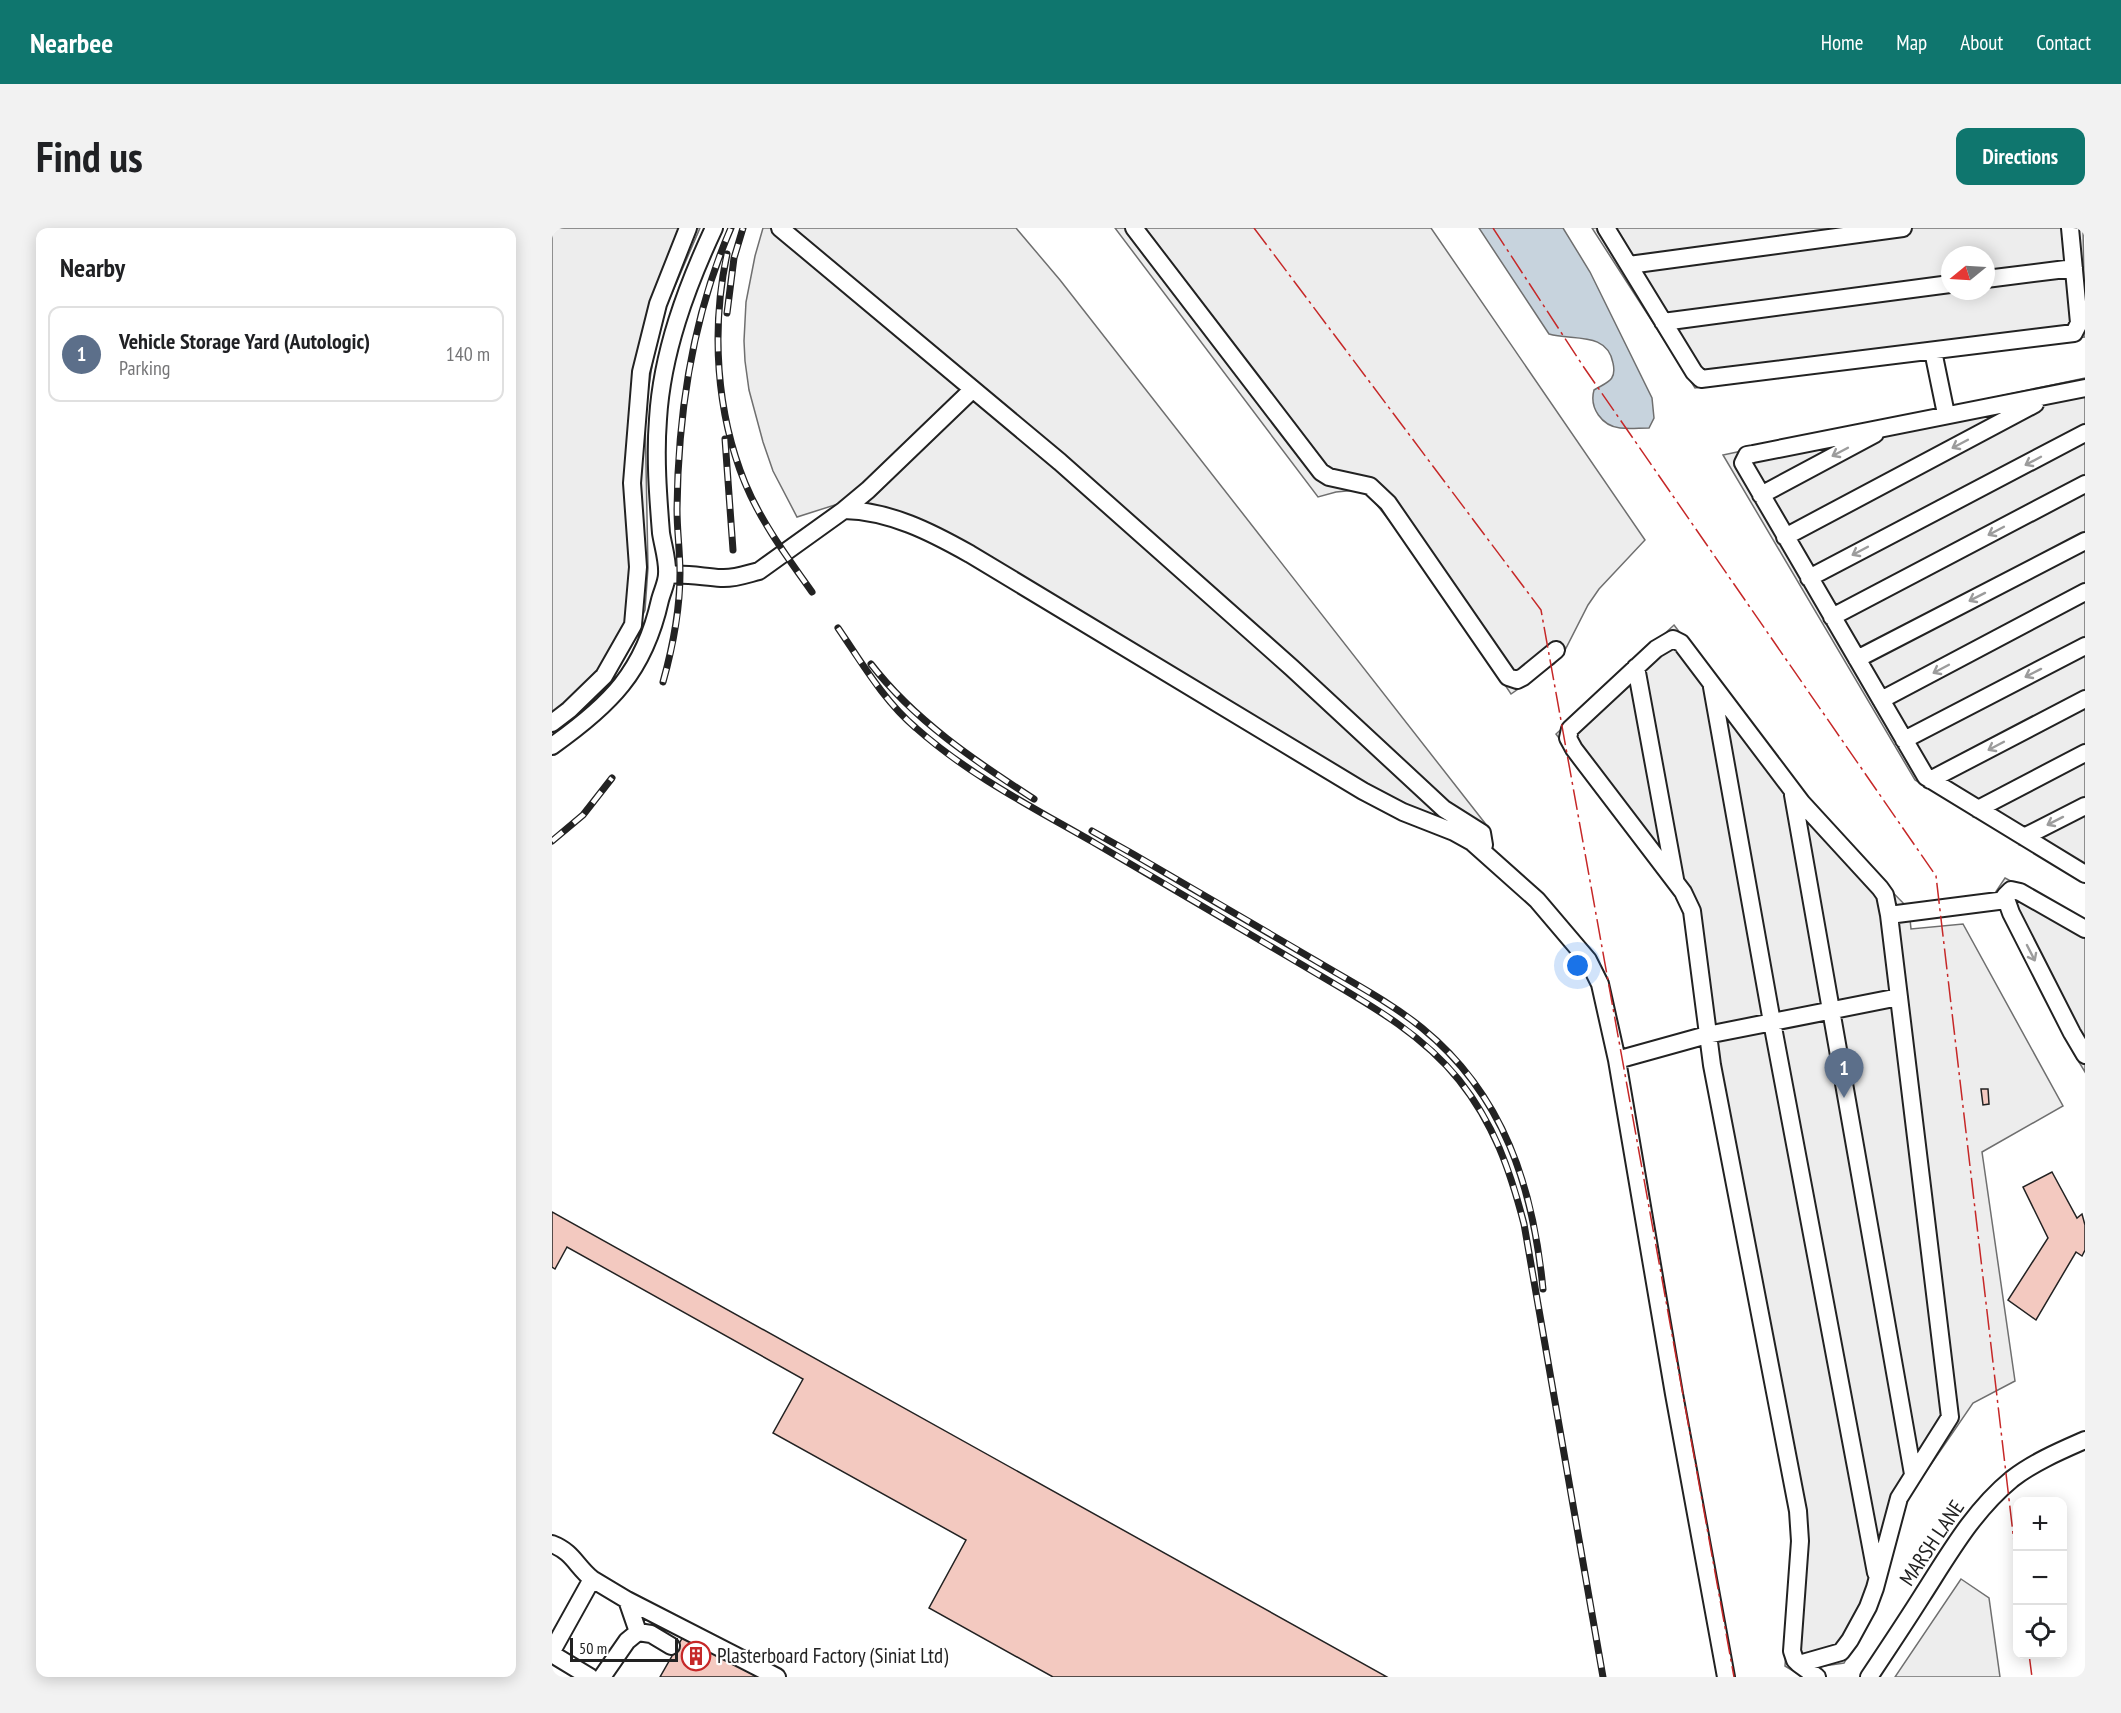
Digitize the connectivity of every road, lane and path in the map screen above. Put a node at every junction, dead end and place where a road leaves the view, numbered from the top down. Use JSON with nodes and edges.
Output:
{"nodes":[{"id":1,"x":688,"y":228,"type":"edge"},
{"id":2,"x":714,"y":228,"type":"edge"},
{"id":3,"x":780,"y":228,"type":"edge"},
{"id":4,"x":1134,"y":228,"type":"edge"},
{"id":5,"x":1606,"y":228,"type":"edge"},
{"id":6,"x":1903,"y":228,"type":"edge"},
{"id":7,"x":2070,"y":228,"type":"edge"},
{"id":8,"x":1629,"y":265,"type":"junction"},
{"id":9,"x":2074,"y":268,"type":"junction"},
{"id":10,"x":1995,"y":278,"type":"edge"},
{"id":11,"x":1941,"y":285,"type":"edge"},
{"id":12,"x":1663,"y":321,"type":"junction"},
{"id":13,"x":1933,"y":351,"type":"junction"},
{"id":14,"x":2085,"y":388,"type":"edge"},
{"id":15,"x":972,"y":390,"type":"junction"},
{"id":16,"x":2049,"y":396,"type":"junction"},
{"id":17,"x":1946,"y":414,"type":"junction"},
{"id":18,"x":1892,"y":425,"type":"junction"},
{"id":19,"x":2085,"y":433,"type":"edge"},
{"id":20,"x":2085,"y":484,"type":"edge"},
{"id":21,"x":1761,"y":495,"type":"junction"},
{"id":22,"x":843,"y":510,"type":"junction"},
{"id":23,"x":661,"y":525,"type":"junction"},
{"id":24,"x":637,"y":528,"type":"junction"},
{"id":25,"x":1785,"y":537,"type":"junction"},
{"id":26,"x":2085,"y":541,"type":"edge"},
{"id":27,"x":668,"y":575,"type":"junction"},
{"id":28,"x":1809,"y":578,"type":"junction"},
{"id":29,"x":2085,"y":592,"type":"edge"},
{"id":30,"x":1832,"y":617,"type":"junction"},
{"id":31,"x":2085,"y":646,"type":"edge"},
{"id":32,"x":1556,"y":650,"type":"dead end"},
{"id":33,"x":1857,"y":659,"type":"junction"},
{"id":34,"x":1636,"y":667,"type":"junction"},
{"id":35,"x":1711,"y":682,"type":"junction"},
{"id":36,"x":2085,"y":699,"type":"edge"},
{"id":37,"x":1881,"y":700,"type":"junction"},
{"id":38,"x":552,"y":723,"type":"edge"},
{"id":39,"x":1904,"y":740,"type":"junction"},
{"id":40,"x":552,"y":746,"type":"edge"},
{"id":41,"x":2085,"y":753,"type":"edge"},
{"id":42,"x":1930,"y":780,"type":"junction"},
{"id":43,"x":1793,"y":791,"type":"junction"},
{"id":44,"x":2085,"y":806,"type":"edge"},
{"id":45,"x":1978,"y":809,"type":"junction"},
{"id":46,"x":2024,"y":837,"type":"junction"},
{"id":47,"x":1481,"y":850,"type":"junction"},
{"id":48,"x":2081,"y":866,"type":"edge"},
{"id":49,"x":1676,"y":883,"type":"junction"},
{"id":50,"x":2006,"y":900,"type":"junction"},
{"id":51,"x":1889,"y":915,"type":"junction"},
{"id":52,"x":2085,"y":929,"type":"edge"},
{"id":53,"x":1899,"y":997,"type":"junction"},
{"id":54,"x":1830,"y":1011,"type":"junction"},
{"id":55,"x":1772,"y":1022,"type":"junction"},
{"id":56,"x":1707,"y":1035,"type":"junction"},
{"id":57,"x":2085,"y":1055,"type":"edge"},
{"id":58,"x":1617,"y":1060,"type":"junction"},
{"id":59,"x":2085,"y":1440,"type":"edge"},
{"id":60,"x":1913,"y":1474,"type":"junction"},
{"id":61,"x":552,"y":1544,"type":"edge"},
{"id":62,"x":1877,"y":1576,"type":"junction"},
{"id":63,"x":592,"y":1579,"type":"junction"},
{"id":64,"x":627,"y":1599,"type":"junction"},
{"id":65,"x":638,"y":1632,"type":"junction"},
{"id":66,"x":671,"y":1646,"type":"dead end"},
{"id":67,"x":552,"y":1653,"type":"edge"},
{"id":68,"x":1799,"y":1664,"type":"junction"},
{"id":69,"x":590,"y":1677,"type":"edge"},
{"id":70,"x":602,"y":1677,"type":"edge"},
{"id":71,"x":777,"y":1677,"type":"edge"},
{"id":72,"x":1725,"y":1677,"type":"edge"},
{"id":73,"x":1817,"y":1677,"type":"edge"},
{"id":74,"x":1869,"y":1677,"type":"edge"}],
"edges":[{"from":1,"to":24,"type":"street"},
{"from":2,"to":23,"type":"street"},
{"from":3,"to":15,"type":"street"},
{"from":4,"to":32,"type":"street"},
{"from":5,"to":8,"type":"street"},
{"from":6,"to":8,"type":"street"},
{"from":7,"to":9,"type":"street"},
{"from":8,"to":12,"type":"street"},
{"from":9,"to":10,"type":"street"},
{"from":9,"to":13,"type":"street"},
{"from":11,"to":12,"type":"street"},
{"from":12,"to":13,"type":"street"},
{"from":13,"to":17,"type":"street"},
{"from":14,"to":16,"type":"street"},
{"from":15,"to":22,"type":"street"},
{"from":15,"to":47,"type":"street"},
{"from":16,"to":17,"type":"street"},
{"from":16,"to":25,"type":"street","one_way":true},
{"from":17,"to":18,"type":"street"},
{"from":18,"to":21,"type":"street","one_way":true},
{"from":18,"to":21,"type":"street"},
{"from":19,"to":28,"type":"street","one_way":true},
{"from":20,"to":30,"type":"street","one_way":true},
{"from":21,"to":25,"type":"street"},
{"from":22,"to":27,"type":"street"},
{"from":22,"to":47,"type":"street"},
{"from":23,"to":24,"type":"street"},
{"from":23,"to":27,"type":"street"},
{"from":24,"to":38,"type":"street"},
{"from":25,"to":28,"type":"street"},
{"from":26,"to":33,"type":"street","one_way":true},
{"from":27,"to":40,"type":"street"},
{"from":28,"to":30,"type":"street"},
{"from":29,"to":37,"type":"street","one_way":true},
{"from":30,"to":33,"type":"street"},
{"from":31,"to":39,"type":"street","one_way":true},
{"from":33,"to":37,"type":"street"},
{"from":34,"to":35,"type":"street"},
{"from":34,"to":49,"type":"street"},
{"from":34,"to":49,"type":"street"},
{"from":35,"to":43,"type":"street"},
{"from":35,"to":55,"type":"street"},
{"from":36,"to":42,"type":"street","one_way":true},
{"from":37,"to":39,"type":"street"},
{"from":39,"to":42,"type":"street"},
{"from":41,"to":45,"type":"street"},
{"from":42,"to":45,"type":"street"},
{"from":43,"to":51,"type":"street"},
{"from":43,"to":54,"type":"street"},
{"from":44,"to":46,"type":"street","one_way":true},
{"from":45,"to":46,"type":"street"},
{"from":46,"to":48,"type":"street"},
{"from":47,"to":58,"type":"street"},
{"from":49,"to":56,"type":"street"},
{"from":50,"to":51,"type":"street"},
{"from":50,"to":52,"type":"street"},
{"from":50,"to":57,"type":"street","one_way":true},
{"from":51,"to":53,"type":"street"},
{"from":53,"to":54,"type":"street"},
{"from":53,"to":60,"type":"street"},
{"from":54,"to":55,"type":"street"},
{"from":54,"to":60,"type":"street"},
{"from":55,"to":56,"type":"street"},
{"from":55,"to":62,"type":"street"},
{"from":56,"to":58,"type":"street"},
{"from":56,"to":68,"type":"street"},
{"from":58,"to":72,"type":"street"},
{"from":59,"to":74,"type":"street","name":"MARSH LANE"},
{"from":60,"to":62,"type":"street"},
{"from":61,"to":63,"type":"street"},
{"from":62,"to":68,"type":"street"},
{"from":63,"to":64,"type":"street"},
{"from":63,"to":67,"type":"street"},
{"from":64,"to":65,"type":"street"},
{"from":64,"to":71,"type":"street"},
{"from":65,"to":66,"type":"street"},
{"from":65,"to":70,"type":"street"},
{"from":67,"to":69,"type":"street"},
{"from":68,"to":73,"type":"street"}]}
